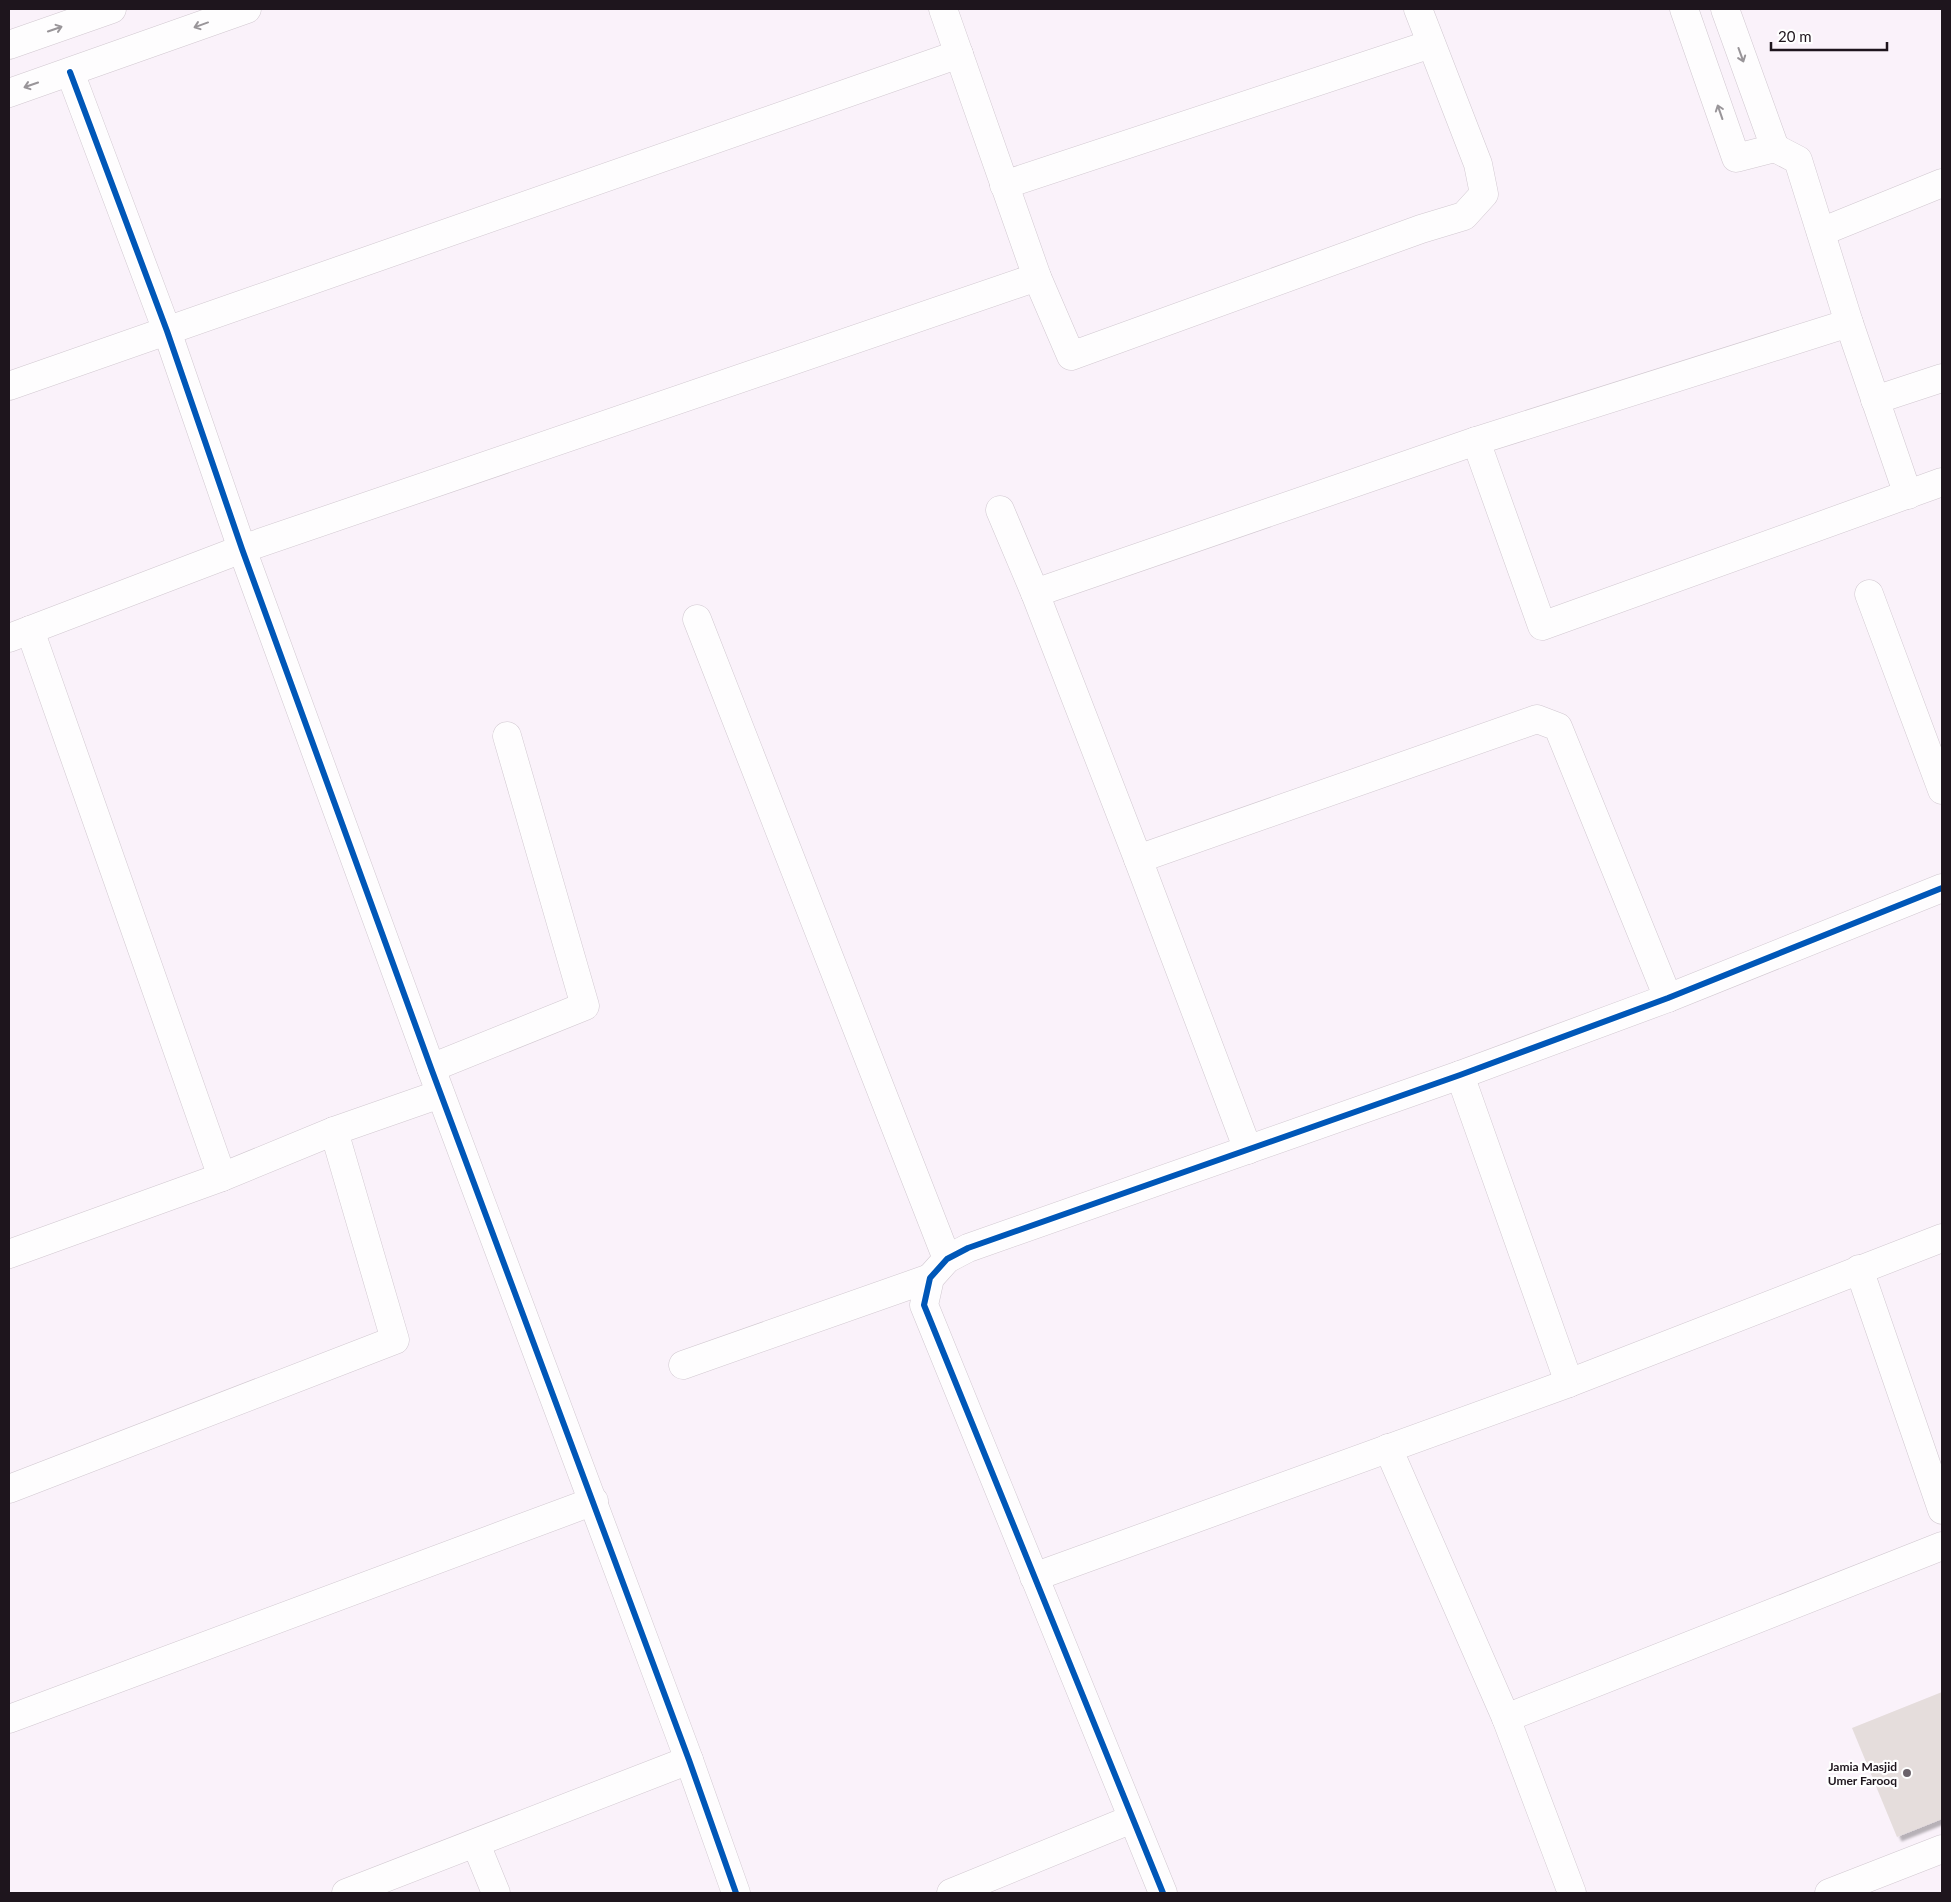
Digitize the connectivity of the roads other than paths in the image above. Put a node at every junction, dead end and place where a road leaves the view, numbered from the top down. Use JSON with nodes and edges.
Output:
{"nodes":[{"id":1,"x":112,"y":9,"type":"edge"},
{"id":2,"x":247,"y":9,"type":"edge"},
{"id":3,"x":943,"y":9,"type":"edge"},
{"id":4,"x":1418,"y":9,"type":"edge"},
{"id":5,"x":1684,"y":9,"type":"edge"},
{"id":6,"x":1725,"y":9,"type":"edge"},
{"id":7,"x":1431,"y":44,"type":"junction"},
{"id":8,"x":9,"y":45,"type":"edge"},
{"id":9,"x":959,"y":54,"type":"junction"},
{"id":10,"x":70,"y":72,"type":"junction"},
{"id":11,"x":9,"y":92,"type":"edge"},
{"id":12,"x":1774,"y":148,"type":"junction"},
{"id":13,"x":1942,"y":183,"type":"edge"},
{"id":14,"x":1004,"y":185,"type":"junction"},
{"id":15,"x":1821,"y":232,"type":"junction"},
{"id":16,"x":1037,"y":277,"type":"junction"},
{"id":17,"x":1849,"y":323,"type":"junction"},
{"id":18,"x":167,"y":331,"type":"junction"},
{"id":19,"x":1942,"y":378,"type":"edge"},
{"id":20,"x":9,"y":386,"type":"edge"},
{"id":21,"x":1876,"y":400,"type":"junction"},
{"id":22,"x":1476,"y":441,"type":"junction"},
{"id":23,"x":1942,"y":482,"type":"edge"},
{"id":24,"x":1908,"y":495,"type":"junction"},
{"id":25,"x":1000,"y":510,"type":"dead end"},
{"id":26,"x":242,"y":549,"type":"junction"},
{"id":27,"x":1035,"y":593,"type":"junction"},
{"id":28,"x":1869,"y":594,"type":"dead end"},
{"id":29,"x":697,"y":619,"type":"dead end"},
{"id":30,"x":19,"y":634,"type":"edge"},
{"id":31,"x":506,"y":736,"type":"dead end"},
{"id":32,"x":1942,"y":790,"type":"edge"},
{"id":33,"x":1138,"y":859,"type":"junction"},
{"id":34,"x":1942,"y":888,"type":"edge"},
{"id":35,"x":1668,"y":998,"type":"junction"},
{"id":36,"x":430,"y":1068,"type":"junction"},
{"id":37,"x":1460,"y":1075,"type":"junction"},
{"id":38,"x":440,"y":1094,"type":"junction"},
{"id":39,"x":334,"y":1131,"type":"junction"},
{"id":40,"x":1248,"y":1150,"type":"junction"},
{"id":41,"x":222,"y":1177,"type":"junction"},
{"id":42,"x":1942,"y":1238,"type":"edge"},
{"id":43,"x":9,"y":1254,"type":"edge"},
{"id":44,"x":938,"y":1269,"type":"junction"},
{"id":45,"x":1859,"y":1269,"type":"junction"},
{"id":46,"x":683,"y":1366,"type":"dead end"},
{"id":47,"x":1569,"y":1383,"type":"junction"},
{"id":48,"x":1388,"y":1448,"type":"junction"},
{"id":49,"x":9,"y":1488,"type":"edge"},
{"id":50,"x":594,"y":1501,"type":"junction"},
{"id":51,"x":1942,"y":1510,"type":"edge"},
{"id":52,"x":1942,"y":1546,"type":"edge"},
{"id":53,"x":1034,"y":1577,"type":"junction"},
{"id":54,"x":1506,"y":1718,"type":"junction"},
{"id":55,"x":9,"y":1719,"type":"edge"},
{"id":56,"x":690,"y":1760,"type":"junction"},
{"id":57,"x":1132,"y":1819,"type":"junction"},
{"id":58,"x":476,"y":1844,"type":"junction"},
{"id":59,"x":1942,"y":1849,"type":"edge"},
{"id":60,"x":346,"y":1893,"type":"edge"},
{"id":61,"x":496,"y":1893,"type":"edge"},
{"id":62,"x":736,"y":1893,"type":"edge"},
{"id":63,"x":951,"y":1893,"type":"edge"},
{"id":64,"x":1163,"y":1893,"type":"edge"},
{"id":65,"x":1572,"y":1893,"type":"edge"},
{"id":66,"x":1829,"y":1893,"type":"edge"}],
"edges":[{"from":8,"to":1,"type":"street","one_way":true},
{"from":2,"to":10,"type":"street","one_way":true},
{"from":3,"to":9,"type":"street"},
{"from":4,"to":7,"type":"street"},
{"from":12,"to":5,"type":"street","one_way":true},
{"from":6,"to":12,"type":"street","one_way":true},
{"from":7,"to":14,"type":"street"},
{"from":7,"to":16,"type":"street"},
{"from":9,"to":14,"type":"street"},
{"from":9,"to":18,"type":"street"},
{"from":10,"to":11,"type":"street","one_way":true},
{"from":10,"to":18,"type":"street"},
{"from":12,"to":15,"type":"street"},
{"from":13,"to":15,"type":"street"},
{"from":14,"to":16,"type":"street"},
{"from":15,"to":17,"type":"street"},
{"from":16,"to":26,"type":"street"},
{"from":17,"to":21,"type":"street"},
{"from":17,"to":22,"type":"street"},
{"from":18,"to":20,"type":"street"},
{"from":18,"to":26,"type":"street"},
{"from":19,"to":21,"type":"street"},
{"from":21,"to":24,"type":"street"},
{"from":22,"to":24,"type":"street"},
{"from":22,"to":27,"type":"street"},
{"from":23,"to":24,"type":"street"},
{"from":25,"to":27,"type":"street"},
{"from":26,"to":30,"type":"street"},
{"from":26,"to":36,"type":"street"},
{"from":27,"to":33,"type":"street"},
{"from":28,"to":32,"type":"street"},
{"from":29,"to":44,"type":"street"},
{"from":30,"to":41,"type":"street"},
{"from":31,"to":36,"type":"street"},
{"from":33,"to":35,"type":"street"},
{"from":33,"to":40,"type":"street"},
{"from":34,"to":35,"type":"street"},
{"from":35,"to":37,"type":"street"},
{"from":36,"to":38,"type":"street"},
{"from":37,"to":40,"type":"street"},
{"from":37,"to":47,"type":"street"},
{"from":38,"to":39,"type":"street"},
{"from":38,"to":50,"type":"street"},
{"from":39,"to":41,"type":"street"},
{"from":39,"to":49,"type":"street"},
{"from":40,"to":44,"type":"street"},
{"from":41,"to":43,"type":"street"},
{"from":42,"to":45,"type":"street"},
{"from":44,"to":46,"type":"street"},
{"from":44,"to":53,"type":"street"},
{"from":45,"to":47,"type":"street"},
{"from":45,"to":51,"type":"street"},
{"from":47,"to":48,"type":"street"},
{"from":48,"to":53,"type":"street"},
{"from":48,"to":54,"type":"street"},
{"from":50,"to":55,"type":"street"},
{"from":50,"to":56,"type":"street"},
{"from":52,"to":54,"type":"street"},
{"from":53,"to":57,"type":"street"},
{"from":54,"to":65,"type":"street"},
{"from":56,"to":58,"type":"street"},
{"from":56,"to":62,"type":"street"},
{"from":57,"to":63,"type":"street"},
{"from":57,"to":64,"type":"street"},
{"from":58,"to":60,"type":"street"},
{"from":58,"to":61,"type":"street"},
{"from":59,"to":66,"type":"street"}]}
